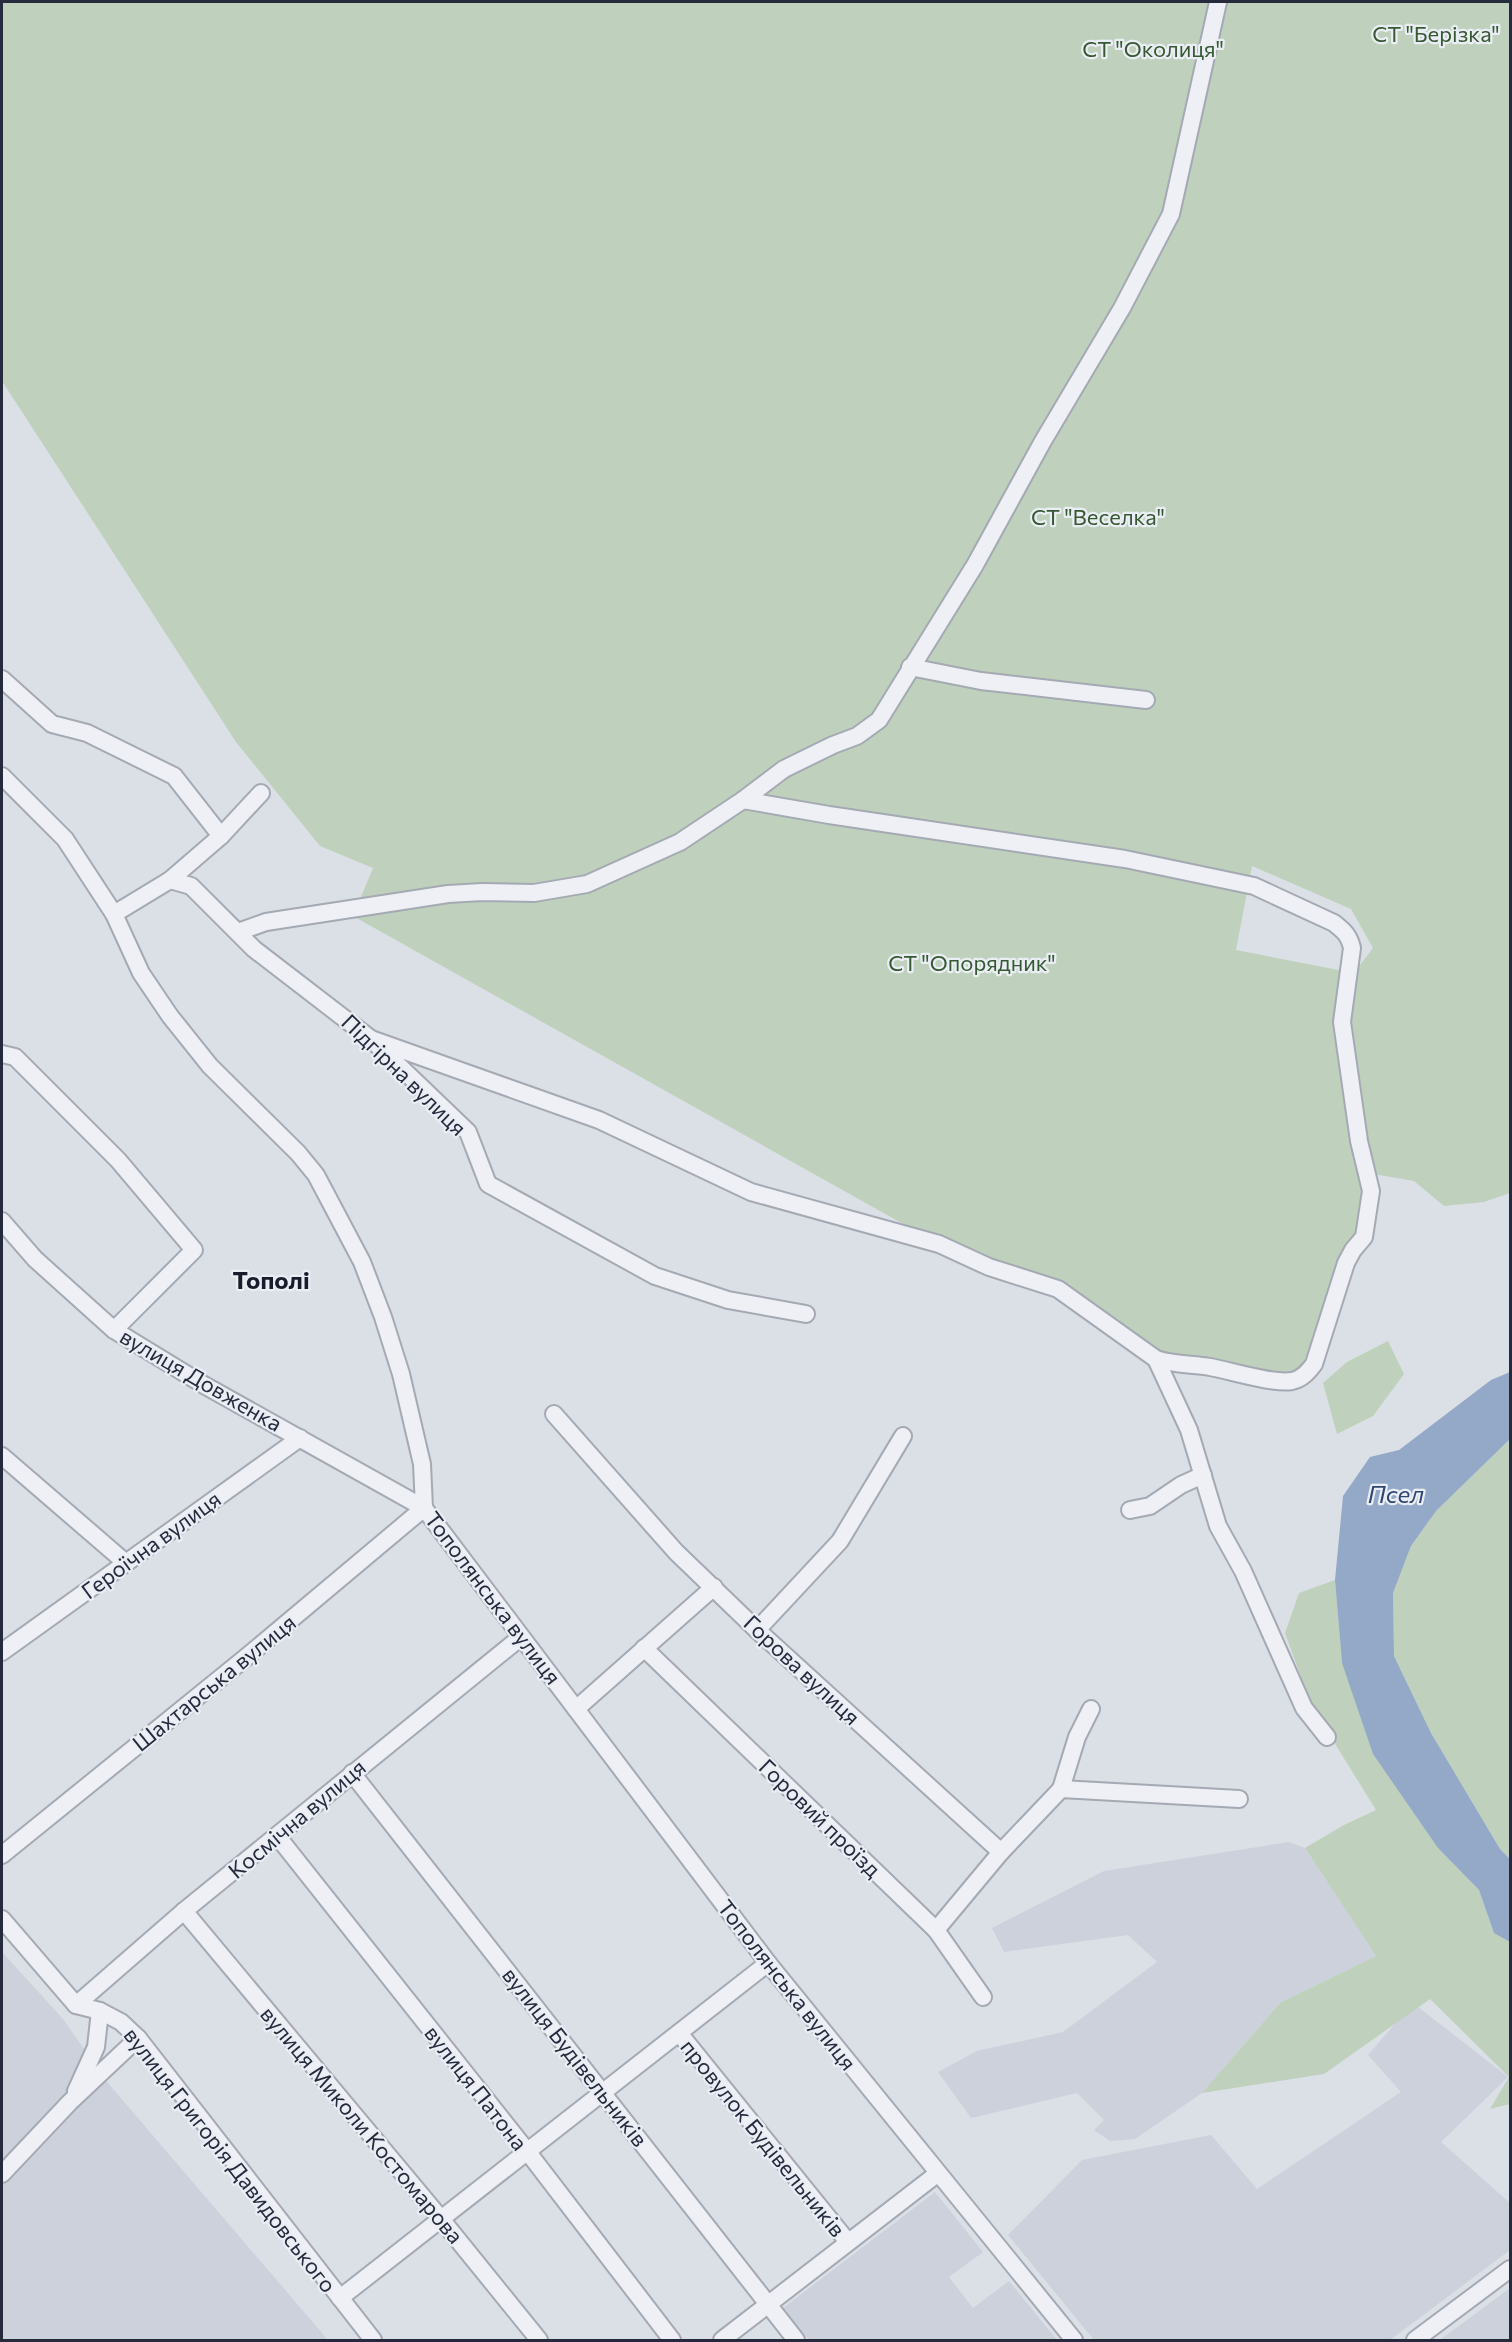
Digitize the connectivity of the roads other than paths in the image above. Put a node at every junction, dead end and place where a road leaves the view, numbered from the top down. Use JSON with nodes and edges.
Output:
{"nodes":[{"id":1,"x":1218,"y":2,"type":"edge"},
{"id":2,"x":910,"y":667,"type":"junction"},
{"id":3,"x":2,"y":679,"type":"edge"},
{"id":4,"x":1146,"y":700,"type":"dead end"},
{"id":5,"x":2,"y":776,"type":"edge"},
{"id":6,"x":261,"y":793,"type":"dead end"},
{"id":7,"x":743,"y":800,"type":"junction"},
{"id":8,"x":221,"y":836,"type":"junction"},
{"id":9,"x":170,"y":880,"type":"junction"},
{"id":10,"x":114,"y":914,"type":"junction"},
{"id":11,"x":238,"y":932,"type":"junction"},
{"id":12,"x":371,"y":1039,"type":"junction"},
{"id":13,"x":2,"y":1054,"type":"edge"},
{"id":14,"x":2,"y":1221,"type":"edge"},
{"id":15,"x":806,"y":1314,"type":"dead end"},
{"id":16,"x":114,"y":1330,"type":"junction"},
{"id":17,"x":1156,"y":1359,"type":"junction"},
{"id":18,"x":554,"y":1414,"type":"dead end"},
{"id":19,"x":903,"y":1436,"type":"dead end"},
{"id":20,"x":300,"y":1438,"type":"junction"},
{"id":21,"x":2,"y":1455,"type":"edge"},
{"id":22,"x":1203,"y":1475,"type":"junction"},
{"id":23,"x":424,"y":1508,"type":"junction"},
{"id":24,"x":1131,"y":1510,"type":"dead end"},
{"id":25,"x":126,"y":1563,"type":"junction"},
{"id":26,"x":714,"y":1587,"type":"junction"},
{"id":27,"x":757,"y":1630,"type":"junction"},
{"id":28,"x":521,"y":1637,"type":"junction"},
{"id":29,"x":644,"y":1648,"type":"junction"},
{"id":30,"x":2,"y":1652,"type":"edge"},
{"id":31,"x":576,"y":1709,"type":"junction"},
{"id":32,"x":1091,"y":1709,"type":"dead end"},
{"id":33,"x":1327,"y":1737,"type":"dead end"},
{"id":34,"x":352,"y":1773,"type":"junction"},
{"id":35,"x":1061,"y":1789,"type":"junction"},
{"id":36,"x":1239,"y":1799,"type":"dead end"},
{"id":37,"x":278,"y":1837,"type":"junction"},
{"id":38,"x":1001,"y":1852,"type":"junction"},
{"id":39,"x":2,"y":1855,"type":"edge"},
{"id":40,"x":184,"y":1911,"type":"junction"},
{"id":41,"x":2,"y":1919,"type":"edge"},
{"id":42,"x":936,"y":1930,"type":"junction"},
{"id":43,"x":768,"y":1963,"type":"junction"},
{"id":44,"x":982,"y":1997,"type":"dead end"},
{"id":45,"x":76,"y":2005,"type":"junction"},
{"id":46,"x":100,"y":2011,"type":"junction"},
{"id":47,"x":679,"y":2033,"type":"junction"},
{"id":48,"x":138,"y":2038,"type":"junction"},
{"id":49,"x":603,"y":2092,"type":"junction"},
{"id":50,"x":70,"y":2102,"type":"junction"},
{"id":51,"x":527,"y":2151,"type":"junction"},
{"id":52,"x":2,"y":2174,"type":"edge"},
{"id":53,"x":937,"y":2174,"type":"junction"},
{"id":54,"x":441,"y":2219,"type":"junction"},
{"id":55,"x":848,"y":2242,"type":"junction"},
{"id":56,"x":1510,"y":2270,"type":"edge"},
{"id":57,"x":340,"y":2298,"type":"junction"},
{"id":58,"x":768,"y":2304,"type":"junction"},
{"id":59,"x":373,"y":2340,"type":"edge"},
{"id":60,"x":538,"y":2340,"type":"edge"},
{"id":61,"x":672,"y":2340,"type":"edge"},
{"id":62,"x":722,"y":2340,"type":"edge"},
{"id":63,"x":796,"y":2340,"type":"edge"},
{"id":64,"x":1074,"y":2340,"type":"edge"},
{"id":65,"x":1416,"y":2340,"type":"edge"}],
"edges":[{"from":1,"to":2,"type":"street"},
{"from":2,"to":4,"type":"street"},
{"from":2,"to":7,"type":"street"},
{"from":3,"to":8,"type":"street"},
{"from":5,"to":10,"type":"street","name":"Тополянська вулиця"},
{"from":6,"to":8,"type":"street"},
{"from":7,"to":11,"type":"street"},
{"from":7,"to":17,"type":"street"},
{"from":8,"to":9,"type":"street"},
{"from":9,"to":10,"type":"street"},
{"from":9,"to":11,"type":"street","name":"Підгірна вулиця"},
{"from":10,"to":23,"type":"street","name":"Тополянська вулиця"},
{"from":11,"to":12,"type":"street","name":"Підгірна вулиця"},
{"from":12,"to":15,"type":"street","name":"Підгірна вулиця"},
{"from":12,"to":17,"type":"street"},
{"from":13,"to":16,"type":"street"},
{"from":14,"to":16,"type":"street","name":"вулиця Довженка"},
{"from":16,"to":20,"type":"street","name":"вулиця Довженка"},
{"from":17,"to":22,"type":"street"},
{"from":18,"to":26,"type":"street","name":"Горова вулиця"},
{"from":19,"to":27,"type":"street"},
{"from":20,"to":23,"type":"street","name":"вулиця Довженка"},
{"from":20,"to":25,"type":"street","name":"Героїчна вулиця"},
{"from":21,"to":25,"type":"street"},
{"from":22,"to":24,"type":"street"},
{"from":22,"to":33,"type":"street"},
{"from":23,"to":28,"type":"street","name":"Тополянська вулиця"},
{"from":23,"to":39,"type":"street","name":"Шахтарська вулиця"},
{"from":25,"to":30,"type":"street","name":"Героїчна вулиця"},
{"from":26,"to":27,"type":"street","name":"Горова вулиця"},
{"from":26,"to":29,"type":"street"},
{"from":27,"to":38,"type":"street","name":"Горова вулиця"},
{"from":28,"to":31,"type":"street","name":"Тополянська вулиця"},
{"from":28,"to":34,"type":"street","name":"Космічна вулиця"},
{"from":29,"to":31,"type":"street"},
{"from":29,"to":42,"type":"street","name":"Горовий проїзд"},
{"from":31,"to":43,"type":"street","name":"Тополянська вулиця"},
{"from":32,"to":35,"type":"street"},
{"from":34,"to":37,"type":"street","name":"Космічна вулиця"},
{"from":34,"to":49,"type":"street","name":"вулиця Будівельників"},
{"from":35,"to":36,"type":"street"},
{"from":35,"to":38,"type":"street"},
{"from":37,"to":40,"type":"street","name":"Космічна вулиця"},
{"from":37,"to":51,"type":"street","name":"вулиця Патона"},
{"from":38,"to":42,"type":"street"},
{"from":40,"to":45,"type":"street","name":"Космічна вулиця"},
{"from":40,"to":54,"type":"street","name":"вулиця Миколи Костомарова"},
{"from":41,"to":45,"type":"street"},
{"from":42,"to":44,"type":"street","name":"Горовий проїзд"},
{"from":43,"to":47,"type":"street","name":"провулок Будівельників"},
{"from":43,"to":53,"type":"street","name":"Тополянська вулиця"},
{"from":45,"to":46,"type":"street","name":"вулиця Григорія Давидовського"},
{"from":46,"to":48,"type":"street","name":"вулиця Григорія Давидовського"},
{"from":46,"to":50,"type":"street"},
{"from":47,"to":49,"type":"street","name":"провулок Будівельників"},
{"from":47,"to":55,"type":"street","name":"провулок Будівельників"},
{"from":48,"to":50,"type":"street"},
{"from":48,"to":57,"type":"street","name":"вулиця Григорія Давидовського"},
{"from":49,"to":51,"type":"street","name":"провулок Будівельників"},
{"from":49,"to":58,"type":"street","name":"вулиця Будівельників"},
{"from":50,"to":52,"type":"street"},
{"from":51,"to":54,"type":"street","name":"провулок Будівельників"},
{"from":51,"to":61,"type":"street","name":"вулиця Патона"},
{"from":53,"to":55,"type":"street"},
{"from":53,"to":64,"type":"street","name":"Тополянська вулиця"},
{"from":54,"to":57,"type":"street","name":"провулок Будівельників"},
{"from":54,"to":60,"type":"street","name":"вулиця Миколи Костомарова"},
{"from":55,"to":58,"type":"street"},
{"from":56,"to":65,"type":"street"},
{"from":57,"to":59,"type":"street","name":"вулиця Григорія Давидовського"},
{"from":58,"to":62,"type":"street"},
{"from":58,"to":63,"type":"street","name":"вулиця Будівельників"}]}
